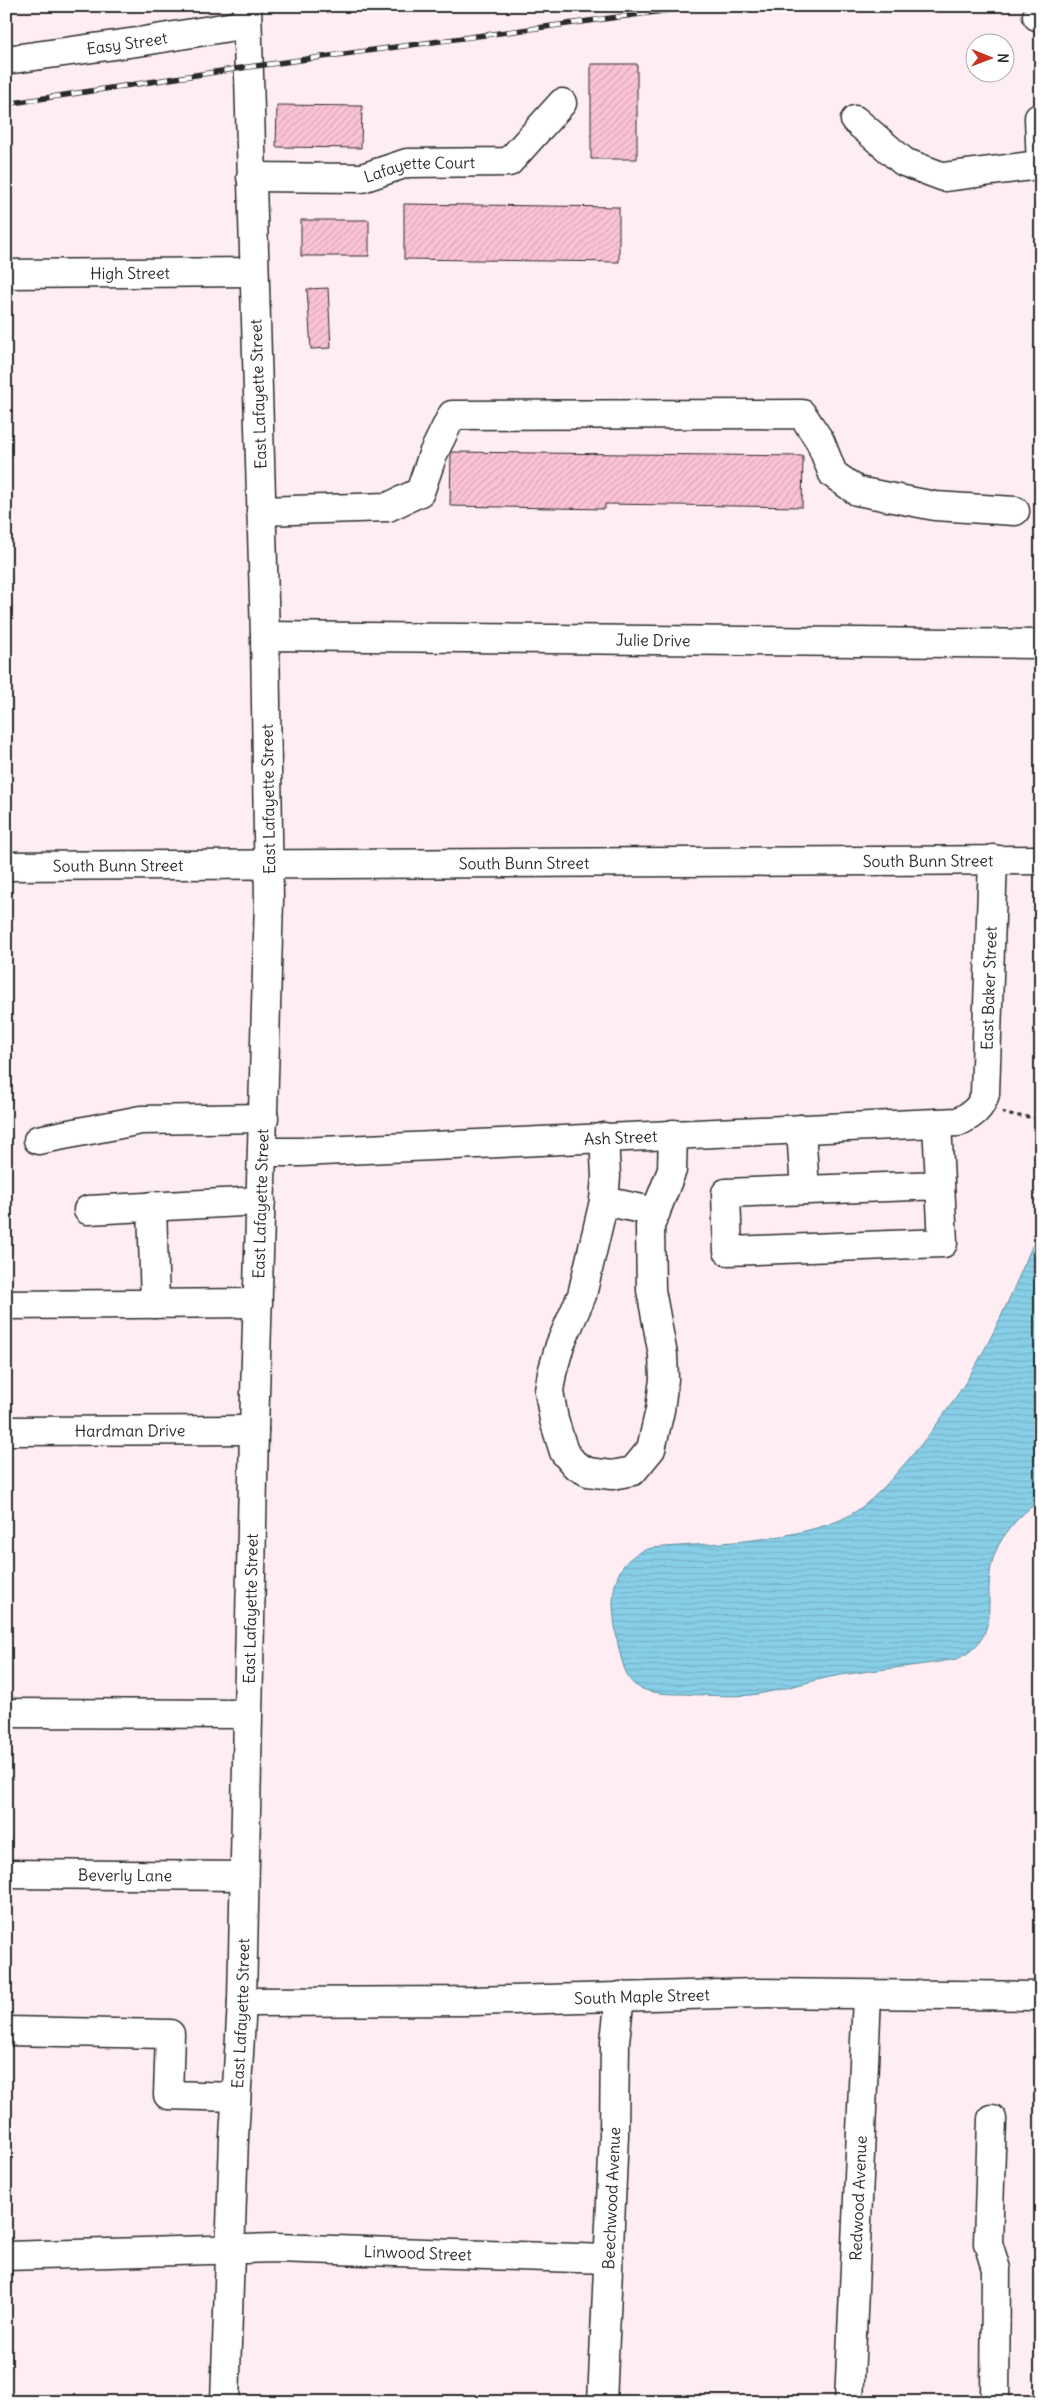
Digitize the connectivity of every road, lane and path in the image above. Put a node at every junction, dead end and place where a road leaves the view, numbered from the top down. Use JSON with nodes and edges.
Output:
{"nodes":[{"id":1,"x":247,"y":15,"type":"edge"},
{"id":2,"x":6,"y":60,"type":"edge"},
{"id":3,"x":562,"y":103,"type":"dead end"},
{"id":4,"x":1041,"y":117,"type":"edge"},
{"id":5,"x":855,"y":120,"type":"dead end"},
{"id":6,"x":1040,"y":166,"type":"edge"},
{"id":7,"x":251,"y":177,"type":"junction"},
{"id":8,"x":254,"y":272,"type":"junction"},
{"id":9,"x":6,"y":274,"type":"edge"},
{"id":10,"x":261,"y":511,"type":"junction"},
{"id":11,"x":1015,"y":511,"type":"dead end"},
{"id":12,"x":265,"y":636,"type":"junction"},
{"id":13,"x":1041,"y":644,"type":"edge"},
{"id":14,"x":993,"y":860,"type":"junction"},
{"id":15,"x":1041,"y":860,"type":"edge"},
{"id":16,"x":270,"y":864,"type":"junction"},
{"id":17,"x":6,"y":866,"type":"edge"},
{"id":18,"x":979,"y":1107,"type":"junction"},
{"id":19,"x":264,"y":1118,"type":"junction"},
{"id":20,"x":1041,"y":1118,"type":"edge"},
{"id":21,"x":937,"y":1123,"type":"junction"},
{"id":22,"x":801,"y":1129,"type":"junction"},
{"id":23,"x":673,"y":1134,"type":"junction"},
{"id":24,"x":604,"y":1137,"type":"junction"},
{"id":25,"x":38,"y":1140,"type":"dead end"},
{"id":26,"x":263,"y":1152,"type":"junction"},
{"id":27,"x":940,"y":1186,"type":"junction"},
{"id":28,"x":805,"y":1190,"type":"junction"},
{"id":29,"x":261,"y":1201,"type":"junction"},
{"id":30,"x":604,"y":1201,"type":"junction"},
{"id":31,"x":152,"y":1206,"type":"junction"},
{"id":32,"x":88,"y":1210,"type":"dead end"},
{"id":33,"x":656,"y":1212,"type":"junction"},
{"id":34,"x":155,"y":1304,"type":"junction"},
{"id":35,"x":258,"y":1304,"type":"junction"},
{"id":36,"x":6,"y":1305,"type":"edge"},
{"id":37,"x":254,"y":1430,"type":"junction"},
{"id":38,"x":6,"y":1431,"type":"edge"},
{"id":39,"x":6,"y":1713,"type":"edge"},
{"id":40,"x":247,"y":1714,"type":"junction"},
{"id":41,"x":6,"y":1874,"type":"edge"},
{"id":42,"x":244,"y":1876,"type":"junction"},
{"id":43,"x":620,"y":1996,"type":"junction"},
{"id":44,"x":867,"y":1996,"type":"junction"},
{"id":45,"x":1041,"y":1996,"type":"edge"},
{"id":46,"x":242,"y":2002,"type":"junction"},
{"id":47,"x":6,"y":2031,"type":"edge"},
{"id":48,"x":236,"y":2097,"type":"junction"},
{"id":49,"x":992,"y":2119,"type":"dead end"},
{"id":50,"x":230,"y":2250,"type":"junction"},
{"id":51,"x":6,"y":2256,"type":"edge"},
{"id":52,"x":607,"y":2259,"type":"junction"},
{"id":53,"x":225,"y":2402,"type":"edge"},
{"id":54,"x":602,"y":2402,"type":"edge"},
{"id":55,"x":849,"y":2402,"type":"edge"},
{"id":56,"x":995,"y":2402,"type":"edge"}],
"edges":[{"from":1,"to":2,"type":"street","name":"Easy Street"},
{"from":1,"to":7,"type":"street","name":"East Lafayette Street"},
{"from":3,"to":7,"type":"street","name":"Lafayette Court"},
{"from":4,"to":6,"type":"street"},
{"from":5,"to":6,"type":"street"},
{"from":7,"to":8,"type":"street","name":"East Lafayette Street"},
{"from":8,"to":9,"type":"street","name":"High Street"},
{"from":8,"to":10,"type":"street","name":"East Lafayette Street"},
{"from":10,"to":11,"type":"street"},
{"from":10,"to":12,"type":"street","name":"East Lafayette Street"},
{"from":12,"to":13,"type":"street","name":"Julie Drive"},
{"from":12,"to":16,"type":"street","name":"East Lafayette Street"},
{"from":14,"to":15,"type":"street","name":"South Bunn Street"},
{"from":14,"to":16,"type":"street","name":"South Bunn Street"},
{"from":14,"to":18,"type":"street","name":"East Baker Street"},
{"from":16,"to":17,"type":"street","name":"South Bunn Street"},
{"from":16,"to":19,"type":"street","name":"East Lafayette Street"},
{"from":18,"to":20,"type":"path"},
{"from":18,"to":21,"type":"street","name":"Ash Street"},
{"from":19,"to":25,"type":"street"},
{"from":19,"to":26,"type":"street","name":"East Lafayette Street"},
{"from":21,"to":22,"type":"street","name":"Ash Street"},
{"from":21,"to":27,"type":"street"},
{"from":22,"to":23,"type":"street","name":"Ash Street"},
{"from":22,"to":28,"type":"street"},
{"from":23,"to":24,"type":"street","name":"Ash Street"},
{"from":23,"to":33,"type":"street"},
{"from":24,"to":26,"type":"street","name":"Ash Street"},
{"from":24,"to":30,"type":"street"},
{"from":26,"to":29,"type":"street","name":"East Lafayette Street"},
{"from":27,"to":28,"type":"street"},
{"from":27,"to":28,"type":"street"},
{"from":29,"to":31,"type":"street"},
{"from":29,"to":35,"type":"street","name":"East Lafayette Street"},
{"from":30,"to":33,"type":"street"},
{"from":30,"to":33,"type":"street"},
{"from":31,"to":32,"type":"street"},
{"from":31,"to":34,"type":"street"},
{"from":34,"to":35,"type":"street"},
{"from":34,"to":36,"type":"street"},
{"from":35,"to":37,"type":"street","name":"East Lafayette Street"},
{"from":37,"to":38,"type":"street","name":"Hardman Drive"},
{"from":37,"to":40,"type":"street","name":"East Lafayette Street"},
{"from":39,"to":40,"type":"street"},
{"from":40,"to":42,"type":"street","name":"East Lafayette Street"},
{"from":41,"to":42,"type":"street","name":"Beverly Lane"},
{"from":42,"to":46,"type":"street","name":"East Lafayette Street"},
{"from":43,"to":44,"type":"street","name":"South Maple Street"},
{"from":43,"to":46,"type":"street","name":"South Maple Street"},
{"from":43,"to":52,"type":"street","name":"Beechwood Avenue"},
{"from":44,"to":45,"type":"street","name":"South Maple Street"},
{"from":44,"to":55,"type":"street","name":"Redwood Avenue"},
{"from":46,"to":48,"type":"street","name":"East Lafayette Street"},
{"from":47,"to":48,"type":"street"},
{"from":48,"to":50,"type":"street","name":"East Lafayette Street"},
{"from":49,"to":56,"type":"street"},
{"from":50,"to":51,"type":"street","name":"Linwood Street"},
{"from":50,"to":52,"type":"street","name":"Linwood Street"},
{"from":50,"to":53,"type":"street","name":"East Lafayette Street"},
{"from":52,"to":54,"type":"street","name":"Beechwood Avenue"}]}
